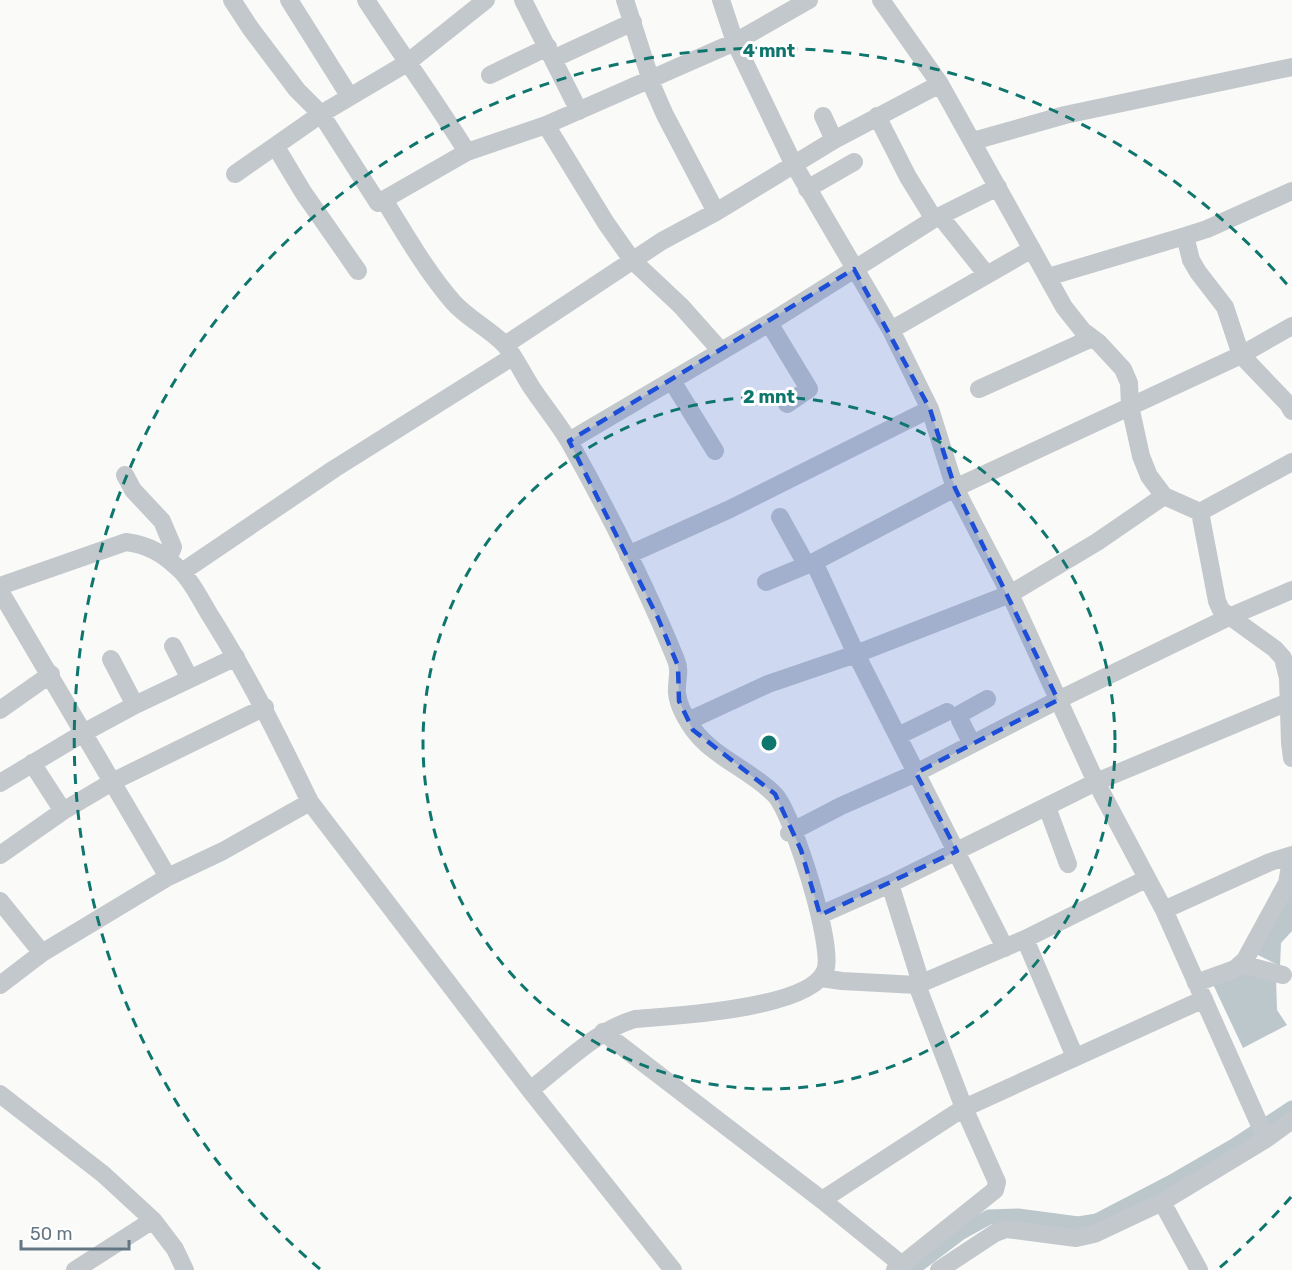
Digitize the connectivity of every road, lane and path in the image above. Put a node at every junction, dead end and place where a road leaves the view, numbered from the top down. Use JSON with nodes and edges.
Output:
{"nodes":[{"id":1,"x":232,"y":0,"type":"edge"},
{"id":2,"x":289,"y":0,"type":"edge"},
{"id":3,"x":366,"y":0,"type":"edge"},
{"id":4,"x":486,"y":0,"type":"edge"},
{"id":5,"x":523,"y":0,"type":"edge"},
{"id":6,"x":625,"y":0,"type":"edge"},
{"id":7,"x":721,"y":0,"type":"edge"},
{"id":8,"x":809,"y":0,"type":"edge"},
{"id":9,"x":881,"y":0,"type":"edge"},
{"id":10,"x":633,"y":22,"type":"junction"},
{"id":11,"x":735,"y":42,"type":"junction"},
{"id":12,"x":550,"y":53,"type":"junction"},
{"id":13,"x":407,"y":63,"type":"junction"},
{"id":14,"x":1292,"y":67,"type":"edge"},
{"id":15,"x":490,"y":75,"type":"dead end"},
{"id":16,"x":649,"y":78,"type":"junction"},
{"id":17,"x":940,"y":84,"type":"junction"},
{"id":18,"x":350,"y":97,"type":"junction"},
{"id":19,"x":579,"y":111,"type":"junction"},
{"id":20,"x":321,"y":114,"type":"junction"},
{"id":21,"x":823,"y":116,"type":"dead end"},
{"id":22,"x":877,"y":116,"type":"junction"},
{"id":23,"x":546,"y":126,"type":"junction"},
{"id":24,"x":834,"y":140,"type":"junction"},
{"id":25,"x":974,"y":141,"type":"junction"},
{"id":26,"x":276,"y":147,"type":"junction"},
{"id":27,"x":467,"y":152,"type":"junction"},
{"id":28,"x":854,"y":162,"type":"dead end"},
{"id":29,"x":793,"y":163,"type":"junction"},
{"id":30,"x":235,"y":174,"type":"dead end"},
{"id":31,"x":999,"y":188,"type":"junction"},
{"id":32,"x":807,"y":189,"type":"junction"},
{"id":33,"x":1292,"y":191,"type":"edge"},
{"id":34,"x":384,"y":200,"type":"junction"},
{"id":35,"x":716,"y":212,"type":"junction"},
{"id":36,"x":937,"y":218,"type":"junction"},
{"id":37,"x":1185,"y":236,"type":"junction"},
{"id":38,"x":1032,"y":249,"type":"junction"},
{"id":39,"x":632,"y":260,"type":"junction"},
{"id":40,"x":854,"y":269,"type":"junction"},
{"id":41,"x":358,"y":271,"type":"dead end"},
{"id":42,"x":987,"y":275,"type":"junction"},
{"id":43,"x":1048,"y":276,"type":"junction"},
{"id":44,"x":769,"y":323,"type":"junction"},
{"id":45,"x":1292,"y":326,"type":"edge"},
{"id":46,"x":891,"y":330,"type":"junction"},
{"id":47,"x":1092,"y":338,"type":"junction"},
{"id":48,"x":508,"y":351,"type":"junction"},
{"id":49,"x":721,"y":351,"type":"junction"},
{"id":50,"x":1240,"y":355,"type":"junction"},
{"id":51,"x":672,"y":381,"type":"junction"},
{"id":52,"x":979,"y":389,"type":"dead end"},
{"id":53,"x":787,"y":404,"type":"dead end"},
{"id":54,"x":1130,"y":406,"type":"junction"},
{"id":55,"x":930,"y":409,"type":"junction"},
{"id":56,"x":1292,"y":411,"type":"edge"},
{"id":57,"x":569,"y":441,"type":"junction"},
{"id":58,"x":715,"y":450,"type":"dead end"},
{"id":59,"x":1292,"y":462,"type":"edge"},
{"id":60,"x":125,"y":475,"type":"dead end"},
{"id":61,"x":955,"y":488,"type":"junction"},
{"id":62,"x":1164,"y":496,"type":"junction"},
{"id":63,"x":1200,"y":512,"type":"junction"},
{"id":64,"x":780,"y":517,"type":"dead end"},
{"id":65,"x":628,"y":555,"type":"junction"},
{"id":66,"x":168,"y":559,"type":"junction"},
{"id":67,"x":810,"y":563,"type":"junction"},
{"id":68,"x":182,"y":572,"type":"junction"},
{"id":69,"x":766,"y":582,"type":"dead end"},
{"id":70,"x":1292,"y":590,"type":"edge"},
{"id":71,"x":1,"y":591,"type":"edge"},
{"id":72,"x":1010,"y":594,"type":"junction"},
{"id":73,"x":1229,"y":617,"type":"junction"},
{"id":74,"x":173,"y":646,"type":"dead end"},
{"id":75,"x":856,"y":654,"type":"junction"},
{"id":76,"x":236,"y":657,"type":"junction"},
{"id":77,"x":111,"y":659,"type":"dead end"},
{"id":78,"x":51,"y":675,"type":"junction"},
{"id":79,"x":190,"y":679,"type":"junction"},
{"id":80,"x":987,"y":699,"type":"dead end"},
{"id":81,"x":1058,"y":699,"type":"junction"},
{"id":82,"x":1288,"y":702,"type":"junction"},
{"id":83,"x":135,"y":705,"type":"junction"},
{"id":84,"x":265,"y":707,"type":"junction"},
{"id":85,"x":0,"y":710,"type":"edge"},
{"id":86,"x":947,"y":712,"type":"dead end"},
{"id":87,"x":688,"y":721,"type":"junction"},
{"id":88,"x":85,"y":732,"type":"junction"},
{"id":89,"x":898,"y":736,"type":"junction"},
{"id":90,"x":972,"y":744,"type":"junction"},
{"id":91,"x":1292,"y":758,"type":"edge"},
{"id":92,"x":32,"y":763,"type":"junction"},
{"id":93,"x":916,"y":773,"type":"junction"},
{"id":94,"x":112,"y":782,"type":"junction"},
{"id":95,"x":1096,"y":782,"type":"junction"},
{"id":96,"x":0,"y":783,"type":"edge"},
{"id":97,"x":310,"y":802,"type":"junction"},
{"id":98,"x":1047,"y":807,"type":"junction"},
{"id":99,"x":63,"y":811,"type":"junction"},
{"id":100,"x":791,"y":832,"type":"junction"},
{"id":101,"x":957,"y":851,"type":"junction"},
{"id":102,"x":0,"y":855,"type":"edge"},
{"id":103,"x":1292,"y":855,"type":"edge"},
{"id":104,"x":1068,"y":864,"type":"dead end"},
{"id":105,"x":168,"y":877,"type":"junction"},
{"id":106,"x":1146,"y":879,"type":"junction"},
{"id":107,"x":890,"y":884,"type":"junction"},
{"id":108,"x":0,"y":902,"type":"edge"},
{"id":109,"x":1164,"y":910,"type":"junction"},
{"id":110,"x":819,"y":915,"type":"junction"},
{"id":111,"x":1025,"y":939,"type":"junction"},
{"id":112,"x":1005,"y":948,"type":"junction"},
{"id":113,"x":42,"y":953,"type":"junction"},
{"id":114,"x":1241,"y":964,"type":"junction"},
{"id":115,"x":1283,"y":975,"type":"dead end"},
{"id":116,"x":821,"y":978,"type":"junction"},
{"id":117,"x":919,"y":984,"type":"junction"},
{"id":118,"x":0,"y":985,"type":"edge"},
{"id":119,"x":1200,"y":991,"type":"junction"},
{"id":120,"x":603,"y":1032,"type":"junction"},
{"id":121,"x":1075,"y":1057,"type":"junction"},
{"id":122,"x":531,"y":1090,"type":"junction"},
{"id":123,"x":0,"y":1094,"type":"edge"},
{"id":124,"x":964,"y":1108,"type":"junction"},
{"id":125,"x":1292,"y":1120,"type":"edge"},
{"id":126,"x":1266,"y":1139,"type":"junction"},
{"id":127,"x":822,"y":1200,"type":"junction"},
{"id":128,"x":1162,"y":1202,"type":"junction"},
{"id":129,"x":153,"y":1220,"type":"junction"},
{"id":130,"x":898,"y":1267,"type":"edge"},
{"id":131,"x":75,"y":1270,"type":"edge"},
{"id":132,"x":185,"y":1270,"type":"edge"},
{"id":133,"x":673,"y":1270,"type":"edge"},
{"id":134,"x":939,"y":1270,"type":"edge"},
{"id":135,"x":1199,"y":1270,"type":"edge"}],
"edges":[{"from":1,"to":20,"type":"street"},
{"from":2,"to":18,"type":"street"},
{"from":3,"to":13,"type":"street"},
{"from":4,"to":13,"type":"street"},
{"from":5,"to":12,"type":"street"},
{"from":6,"to":10,"type":"street"},
{"from":7,"to":11,"type":"street"},
{"from":8,"to":11,"type":"street"},
{"from":9,"to":17,"type":"street"},
{"from":10,"to":12,"type":"street"},
{"from":10,"to":16,"type":"street"},
{"from":11,"to":16,"type":"street"},
{"from":11,"to":29,"type":"street"},
{"from":12,"to":15,"type":"street"},
{"from":12,"to":19,"type":"street"},
{"from":13,"to":18,"type":"street"},
{"from":13,"to":27,"type":"street"},
{"from":14,"to":25,"type":"street"},
{"from":16,"to":19,"type":"street"},
{"from":16,"to":35,"type":"street"},
{"from":17,"to":22,"type":"street"},
{"from":17,"to":25,"type":"street"},
{"from":18,"to":20,"type":"street"},
{"from":19,"to":23,"type":"street"},
{"from":20,"to":26,"type":"street"},
{"from":20,"to":34,"type":"street"},
{"from":21,"to":24,"type":"street"},
{"from":22,"to":24,"type":"street"},
{"from":22,"to":36,"type":"street"},
{"from":23,"to":27,"type":"street"},
{"from":23,"to":39,"type":"street"},
{"from":24,"to":29,"type":"street"},
{"from":25,"to":31,"type":"street"},
{"from":26,"to":30,"type":"street"},
{"from":26,"to":41,"type":"street"},
{"from":27,"to":34,"type":"street"},
{"from":28,"to":32,"type":"street"},
{"from":29,"to":32,"type":"street"},
{"from":29,"to":35,"type":"street"},
{"from":31,"to":36,"type":"street"},
{"from":31,"to":38,"type":"street"},
{"from":32,"to":40,"type":"street"},
{"from":33,"to":37,"type":"street"},
{"from":34,"to":48,"type":"street"},
{"from":35,"to":39,"type":"street"},
{"from":36,"to":40,"type":"street"},
{"from":36,"to":42,"type":"street"},
{"from":37,"to":43,"type":"street"},
{"from":37,"to":50,"type":"street"},
{"from":38,"to":42,"type":"street"},
{"from":38,"to":43,"type":"street"},
{"from":39,"to":48,"type":"street"},
{"from":39,"to":49,"type":"street"},
{"from":40,"to":44,"type":"street"},
{"from":40,"to":46,"type":"street"},
{"from":42,"to":46,"type":"street"},
{"from":43,"to":47,"type":"street"},
{"from":44,"to":49,"type":"street"},
{"from":44,"to":53,"type":"street"},
{"from":45,"to":50,"type":"street"},
{"from":46,"to":55,"type":"street"},
{"from":47,"to":52,"type":"street"},
{"from":47,"to":54,"type":"street"},
{"from":48,"to":57,"type":"street"},
{"from":48,"to":68,"type":"street"},
{"from":49,"to":51,"type":"street"},
{"from":50,"to":54,"type":"street"},
{"from":50,"to":56,"type":"street"},
{"from":51,"to":57,"type":"street"},
{"from":51,"to":58,"type":"street"},
{"from":54,"to":61,"type":"street"},
{"from":54,"to":62,"type":"street"},
{"from":55,"to":61,"type":"street"},
{"from":55,"to":65,"type":"street"},
{"from":57,"to":65,"type":"street"},
{"from":59,"to":63,"type":"street"},
{"from":60,"to":66,"type":"street"},
{"from":61,"to":67,"type":"street"},
{"from":61,"to":72,"type":"street"},
{"from":62,"to":63,"type":"street"},
{"from":62,"to":72,"type":"street"},
{"from":63,"to":73,"type":"street"},
{"from":64,"to":67,"type":"street"},
{"from":65,"to":87,"type":"street"},
{"from":66,"to":68,"type":"street"},
{"from":66,"to":71,"type":"street"},
{"from":67,"to":69,"type":"street"},
{"from":67,"to":75,"type":"street"},
{"from":68,"to":76,"type":"street"},
{"from":70,"to":73,"type":"street"},
{"from":71,"to":78,"type":"street"},
{"from":72,"to":75,"type":"street"},
{"from":72,"to":81,"type":"street"},
{"from":73,"to":81,"type":"street"},
{"from":73,"to":82,"type":"street"},
{"from":74,"to":79,"type":"street"},
{"from":75,"to":87,"type":"street"},
{"from":75,"to":89,"type":"street"},
{"from":76,"to":79,"type":"street"},
{"from":76,"to":84,"type":"street"},
{"from":77,"to":83,"type":"street"},
{"from":78,"to":85,"type":"street"},
{"from":78,"to":88,"type":"street"},
{"from":79,"to":83,"type":"street"},
{"from":80,"to":90,"type":"street"},
{"from":81,"to":90,"type":"street"},
{"from":81,"to":95,"type":"street"},
{"from":82,"to":91,"type":"street"},
{"from":82,"to":95,"type":"street"},
{"from":83,"to":88,"type":"street"},
{"from":84,"to":94,"type":"street"},
{"from":84,"to":97,"type":"street"},
{"from":86,"to":89,"type":"street"},
{"from":87,"to":100,"type":"street"},
{"from":88,"to":92,"type":"street"},
{"from":88,"to":94,"type":"street"},
{"from":89,"to":93,"type":"street"},
{"from":90,"to":93,"type":"street"},
{"from":92,"to":96,"type":"street"},
{"from":92,"to":99,"type":"street"},
{"from":93,"to":100,"type":"street"},
{"from":93,"to":101,"type":"street"},
{"from":94,"to":99,"type":"street"},
{"from":94,"to":105,"type":"street"},
{"from":95,"to":98,"type":"street"},
{"from":95,"to":106,"type":"street"},
{"from":97,"to":105,"type":"street"},
{"from":97,"to":122,"type":"street"},
{"from":98,"to":101,"type":"street"},
{"from":98,"to":104,"type":"street"},
{"from":99,"to":102,"type":"street"},
{"from":100,"to":110,"type":"street"},
{"from":101,"to":107,"type":"street"},
{"from":101,"to":112,"type":"street"},
{"from":103,"to":109,"type":"street"},
{"from":103,"to":114,"type":"street"},
{"from":105,"to":113,"type":"street"},
{"from":106,"to":109,"type":"street"},
{"from":106,"to":111,"type":"street"},
{"from":107,"to":110,"type":"street"},
{"from":107,"to":117,"type":"street"},
{"from":108,"to":113,"type":"street"},
{"from":109,"to":119,"type":"street"},
{"from":110,"to":116,"type":"street"},
{"from":111,"to":112,"type":"street"},
{"from":111,"to":121,"type":"street"},
{"from":112,"to":117,"type":"street"},
{"from":113,"to":118,"type":"street"},
{"from":114,"to":115,"type":"street"},
{"from":114,"to":119,"type":"street"},
{"from":116,"to":117,"type":"street"},
{"from":116,"to":120,"type":"street"},
{"from":117,"to":124,"type":"street"},
{"from":119,"to":121,"type":"street"},
{"from":119,"to":126,"type":"street"},
{"from":120,"to":122,"type":"street"},
{"from":120,"to":127,"type":"street"},
{"from":121,"to":124,"type":"street"},
{"from":122,"to":133,"type":"street"},
{"from":123,"to":129,"type":"street"},
{"from":124,"to":127,"type":"street"},
{"from":124,"to":130,"type":"street"},
{"from":125,"to":126,"type":"street"},
{"from":126,"to":128,"type":"street"},
{"from":127,"to":130,"type":"street"},
{"from":128,"to":134,"type":"street"},
{"from":128,"to":135,"type":"street"},
{"from":129,"to":131,"type":"street"},
{"from":129,"to":132,"type":"street"}]}
